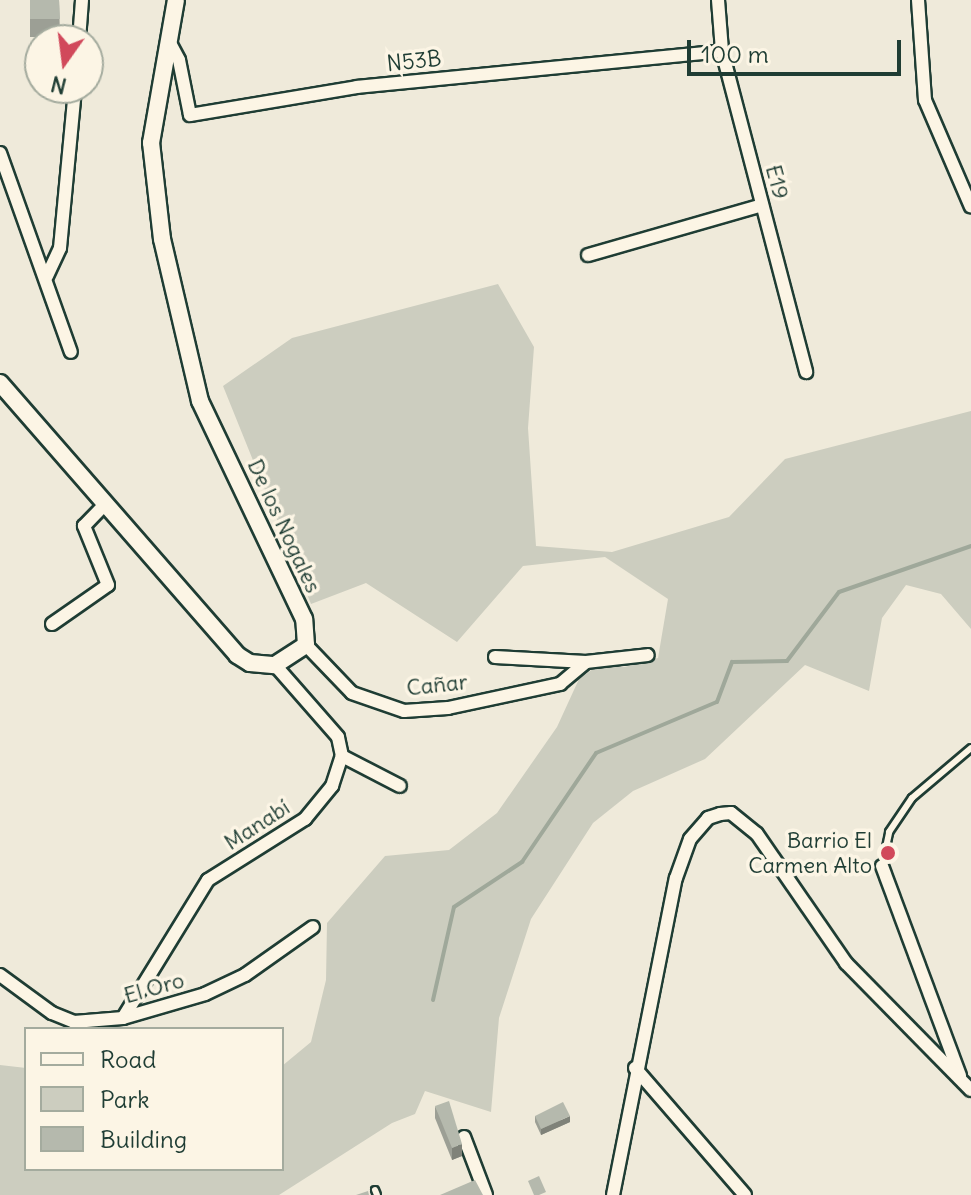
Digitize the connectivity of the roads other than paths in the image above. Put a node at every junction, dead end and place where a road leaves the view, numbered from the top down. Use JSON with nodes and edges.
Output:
{"nodes":[{"id":1,"x":79,"y":0,"type":"edge"},
{"id":2,"x":176,"y":0,"type":"edge"},
{"id":3,"x":718,"y":0,"type":"edge"},
{"id":4,"x":918,"y":0,"type":"edge"},
{"id":5,"x":80,"y":24,"type":"edge"},
{"id":6,"x":169,"y":41,"type":"junction"},
{"id":7,"x":722,"y":51,"type":"junction"},
{"id":8,"x":74,"y":104,"type":"edge"},
{"id":9,"x":0,"y":153,"type":"edge"},
{"id":10,"x":762,"y":205,"type":"junction"},
{"id":11,"x":971,"y":207,"type":"edge"},
{"id":12,"x":588,"y":255,"type":"dead end"},
{"id":13,"x":47,"y":276,"type":"junction"},
{"id":14,"x":71,"y":352,"type":"dead end"},
{"id":15,"x":806,"y":372,"type":"dead end"},
{"id":16,"x":0,"y":383,"type":"edge"},
{"id":17,"x":103,"y":506,"type":"junction"},
{"id":18,"x":52,"y":624,"type":"dead end"},
{"id":19,"x":306,"y":645,"type":"junction"},
{"id":20,"x":648,"y":655,"type":"dead end"},
{"id":21,"x":495,"y":657,"type":"dead end"},
{"id":22,"x":586,"y":662,"type":"junction"},
{"id":23,"x":275,"y":665,"type":"junction"},
{"id":24,"x":971,"y":748,"type":"edge"},
{"id":25,"x":342,"y":756,"type":"junction"},
{"id":26,"x":400,"y":786,"type":"dead end"},
{"id":27,"x":882,"y":866,"type":"joint"},
{"id":28,"x":313,"y":927,"type":"dead end"},
{"id":29,"x":0,"y":975,"type":"edge"},
{"id":30,"x":123,"y":1018,"type":"junction"},
{"id":31,"x":635,"y":1068,"type":"junction"},
{"id":32,"x":961,"y":1079,"type":"junction"},
{"id":33,"x":971,"y":1090,"type":"edge"},
{"id":34,"x":464,"y":1137,"type":"edge"},
{"id":35,"x":486,"y":1195,"type":"edge"},
{"id":36,"x":613,"y":1195,"type":"edge"},
{"id":37,"x":745,"y":1195,"type":"edge"}],
"edges":[{"from":1,"to":5,"type":"street"},
{"from":2,"to":6,"type":"street","name":"De los Nogales"},
{"from":3,"to":7,"type":"street","name":"E19"},
{"from":4,"to":11,"type":"street"},
{"from":6,"to":7,"type":"street","name":"N53B"},
{"from":6,"to":19,"type":"street","name":"De los Nogales"},
{"from":7,"to":10,"type":"street","name":"E19"},
{"from":8,"to":13,"type":"street"},
{"from":9,"to":13,"type":"street"},
{"from":10,"to":12,"type":"street"},
{"from":10,"to":15,"type":"street","name":"E19"},
{"from":13,"to":14,"type":"street"},
{"from":16,"to":17,"type":"street"},
{"from":17,"to":18,"type":"street"},
{"from":17,"to":23,"type":"street"},
{"from":19,"to":22,"type":"street","name":"Cañar"},
{"from":19,"to":23,"type":"street"},
{"from":20,"to":22,"type":"street"},
{"from":21,"to":22,"type":"street"},
{"from":23,"to":25,"type":"street"},
{"from":24,"to":27,"type":"lane"},
{"from":25,"to":26,"type":"street"},
{"from":25,"to":30,"type":"street","name":"Manabí"},
{"from":27,"to":32,"type":"street"},
{"from":28,"to":30,"type":"street","name":"El Oro"},
{"from":29,"to":30,"type":"street","name":"El Oro"},
{"from":31,"to":32,"type":"street"},
{"from":31,"to":36,"type":"street"},
{"from":31,"to":37,"type":"street"},
{"from":32,"to":33,"type":"street"},
{"from":34,"to":35,"type":"street"}]}
